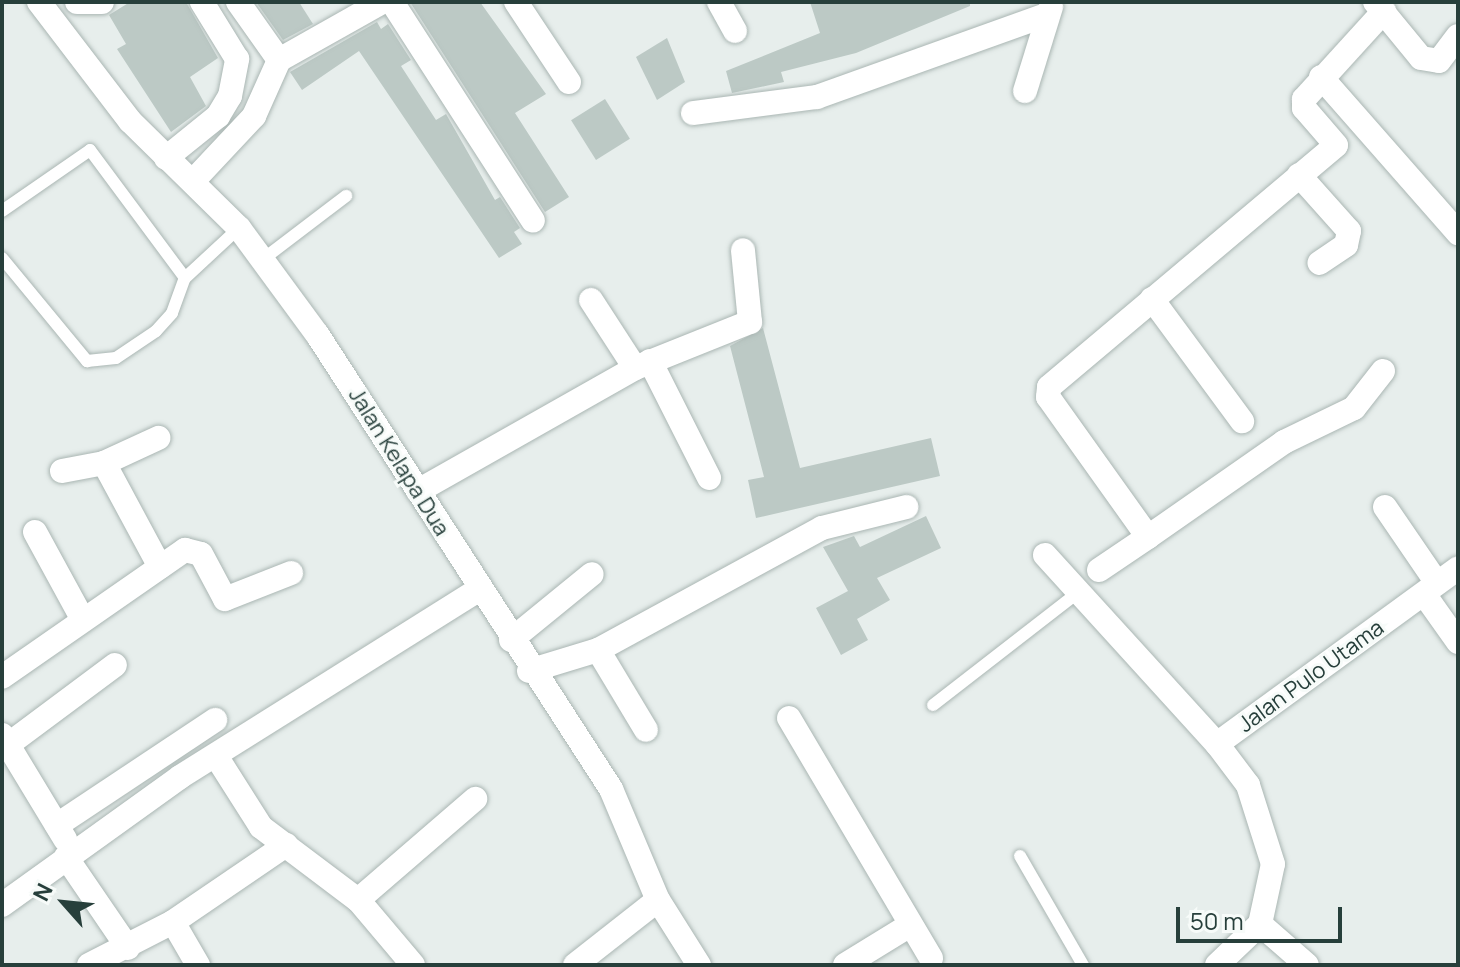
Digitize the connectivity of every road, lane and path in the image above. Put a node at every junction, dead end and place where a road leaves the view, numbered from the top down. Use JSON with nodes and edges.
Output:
{"nodes":[{"id":1,"x":39,"y":2,"type":"edge"},
{"id":2,"x":77,"y":2,"type":"edge"},
{"id":3,"x":102,"y":2,"type":"edge"},
{"id":4,"x":202,"y":2,"type":"edge"},
{"id":5,"x":238,"y":2,"type":"edge"},
{"id":6,"x":382,"y":2,"type":"edge"},
{"id":7,"x":392,"y":2,"type":"edge"},
{"id":8,"x":516,"y":2,"type":"edge"},
{"id":9,"x":719,"y":2,"type":"edge"},
{"id":10,"x":1380,"y":6,"type":"edge"},
{"id":11,"x":1050,"y":9,"type":"edge"},
{"id":12,"x":735,"y":31,"type":"dead end"},
{"id":13,"x":1458,"y":36,"type":"edge"},
{"id":14,"x":279,"y":60,"type":"junction"},
{"id":15,"x":1321,"y":77,"type":"junction"},
{"id":16,"x":569,"y":82,"type":"dead end"},
{"id":17,"x":1025,"y":91,"type":"dead end"},
{"id":18,"x":693,"y":113,"type":"dead end"},
{"id":19,"x":166,"y":158,"type":"junction"},
{"id":20,"x":1299,"y":175,"type":"junction"},
{"id":21,"x":194,"y":180,"type":"junction"},
{"id":22,"x":346,"y":196,"type":"dead end"},
{"id":23,"x":2,"y":211,"type":"edge"},
{"id":24,"x":533,"y":221,"type":"dead end"},
{"id":25,"x":239,"y":228,"type":"junction"},
{"id":26,"x":1458,"y":233,"type":"edge"},
{"id":27,"x":743,"y":250,"type":"dead end"},
{"id":28,"x":2,"y":258,"type":"edge"},
{"id":29,"x":262,"y":260,"type":"junction"},
{"id":30,"x":1319,"y":263,"type":"dead end"},
{"id":31,"x":185,"y":278,"type":"junction"},
{"id":32,"x":1152,"y":299,"type":"junction"},
{"id":33,"x":591,"y":300,"type":"dead end"},
{"id":34,"x":642,"y":365,"type":"junction"},
{"id":35,"x":1383,"y":371,"type":"dead end"},
{"id":36,"x":1242,"y":421,"type":"dead end"},
{"id":37,"x":158,"y":438,"type":"dead end"},
{"id":38,"x":104,"y":463,"type":"junction"},
{"id":39,"x":62,"y":471,"type":"dead end"},
{"id":40,"x":709,"y":478,"type":"dead end"},
{"id":41,"x":418,"y":491,"type":"junction"},
{"id":42,"x":906,"y":507,"type":"dead end"},
{"id":43,"x":1385,"y":507,"type":"dead end"},
{"id":44,"x":35,"y":532,"type":"dead end"},
{"id":45,"x":1148,"y":537,"type":"junction"},
{"id":46,"x":1045,"y":555,"type":"dead end"},
{"id":47,"x":160,"y":567,"type":"junction"},
{"id":48,"x":1458,"y":568,"type":"edge"},
{"id":49,"x":1099,"y":570,"type":"dead end"},
{"id":50,"x":291,"y":573,"type":"dead end"},
{"id":51,"x":592,"y":574,"type":"dead end"},
{"id":52,"x":1431,"y":588,"type":"junction"},
{"id":53,"x":480,"y":589,"type":"junction"},
{"id":54,"x":1075,"y":595,"type":"junction"},
{"id":55,"x":83,"y":620,"type":"junction"},
{"id":56,"x":511,"y":640,"type":"junction"},
{"id":57,"x":1458,"y":642,"type":"edge"},
{"id":58,"x":598,"y":650,"type":"junction"},
{"id":59,"x":115,"y":665,"type":"dead end"},
{"id":60,"x":529,"y":671,"type":"junction"},
{"id":61,"x":2,"y":677,"type":"edge"},
{"id":62,"x":933,"y":705,"type":"dead end"},
{"id":63,"x":789,"y":718,"type":"dead end"},
{"id":64,"x":215,"y":720,"type":"dead end"},
{"id":65,"x":646,"y":730,"type":"dead end"},
{"id":66,"x":5,"y":740,"type":"edge"},
{"id":67,"x":1217,"y":744,"type":"junction"},
{"id":68,"x":216,"y":756,"type":"junction"},
{"id":69,"x":475,"y":799,"type":"dead end"},
{"id":70,"x":57,"y":825,"type":"junction"},
{"id":71,"x":286,"y":845,"type":"junction"},
{"id":72,"x":70,"y":854,"type":"junction"},
{"id":73,"x":1020,"y":856,"type":"dead end"},
{"id":74,"x":358,"y":900,"type":"junction"},
{"id":75,"x":658,"y":900,"type":"junction"},
{"id":76,"x":2,"y":905,"type":"edge"},
{"id":77,"x":173,"y":922,"type":"junction"},
{"id":78,"x":1260,"y":924,"type":"junction"},
{"id":79,"x":910,"y":925,"type":"junction"},
{"id":80,"x":128,"y":948,"type":"junction"},
{"id":81,"x":931,"y":958,"type":"dead end"},
{"id":82,"x":89,"y":965,"type":"edge"},
{"id":83,"x":198,"y":965,"type":"edge"},
{"id":84,"x":413,"y":965,"type":"edge"},
{"id":85,"x":575,"y":965,"type":"edge"},
{"id":86,"x":699,"y":965,"type":"edge"},
{"id":87,"x":845,"y":965,"type":"edge"},
{"id":88,"x":1083,"y":965,"type":"edge"},
{"id":89,"x":1217,"y":965,"type":"edge"},
{"id":90,"x":1307,"y":965,"type":"edge"}],
"edges":[{"from":1,"to":19,"type":"street","name":"Jalan Kelapa Dua"},
{"from":2,"to":3,"type":"street"},
{"from":4,"to":19,"type":"street"},
{"from":5,"to":14,"type":"street"},
{"from":6,"to":14,"type":"street"},
{"from":7,"to":24,"type":"street"},
{"from":8,"to":16,"type":"street"},
{"from":9,"to":12,"type":"street"},
{"from":10,"to":13,"type":"street"},
{"from":10,"to":15,"type":"street"},
{"from":11,"to":17,"type":"street"},
{"from":11,"to":18,"type":"street"},
{"from":14,"to":21,"type":"street"},
{"from":15,"to":20,"type":"street"},
{"from":15,"to":26,"type":"street"},
{"from":19,"to":21,"type":"street","name":"Jalan Kelapa Dua"},
{"from":20,"to":30,"type":"street"},
{"from":20,"to":32,"type":"street"},
{"from":21,"to":25,"type":"street","name":"Jalan Kelapa Dua"},
{"from":22,"to":29,"type":"lane"},
{"from":23,"to":31,"type":"lane"},
{"from":25,"to":29,"type":"street","name":"Jalan Kelapa Dua"},
{"from":25,"to":31,"type":"lane"},
{"from":27,"to":34,"type":"street"},
{"from":28,"to":31,"type":"lane"},
{"from":29,"to":41,"type":"street","name":"Jalan Kelapa Dua"},
{"from":32,"to":36,"type":"street"},
{"from":32,"to":45,"type":"street"},
{"from":33,"to":34,"type":"street"},
{"from":34,"to":40,"type":"street"},
{"from":34,"to":41,"type":"street"},
{"from":35,"to":45,"type":"street"},
{"from":37,"to":38,"type":"street"},
{"from":38,"to":39,"type":"street"},
{"from":38,"to":47,"type":"street"},
{"from":41,"to":53,"type":"street","name":"Jalan Kelapa Dua"},
{"from":42,"to":58,"type":"street"},
{"from":43,"to":52,"type":"street"},
{"from":44,"to":55,"type":"street"},
{"from":45,"to":49,"type":"street"},
{"from":46,"to":54,"type":"street"},
{"from":47,"to":50,"type":"street"},
{"from":47,"to":55,"type":"street"},
{"from":48,"to":52,"type":"street","name":"Jalan Pulo Utama"},
{"from":51,"to":56,"type":"street"},
{"from":52,"to":57,"type":"street"},
{"from":52,"to":67,"type":"street","name":"Jalan Pulo Utama"},
{"from":53,"to":56,"type":"street","name":"Jalan Kelapa Dua"},
{"from":53,"to":68,"type":"street"},
{"from":54,"to":62,"type":"lane"},
{"from":54,"to":67,"type":"street"},
{"from":55,"to":61,"type":"street"},
{"from":56,"to":60,"type":"street","name":"Jalan Kelapa Dua"},
{"from":58,"to":60,"type":"street"},
{"from":58,"to":65,"type":"street"},
{"from":59,"to":66,"type":"street"},
{"from":60,"to":75,"type":"street","name":"Jalan Kelapa Dua"},
{"from":63,"to":79,"type":"street"},
{"from":64,"to":70,"type":"street"},
{"from":66,"to":70,"type":"street"},
{"from":67,"to":78,"type":"street","name":"Jalan Pulo Utama"},
{"from":68,"to":71,"type":"street"},
{"from":68,"to":72,"type":"street"},
{"from":69,"to":74,"type":"street"},
{"from":70,"to":72,"type":"street"},
{"from":71,"to":74,"type":"street"},
{"from":71,"to":77,"type":"street"},
{"from":72,"to":76,"type":"street"},
{"from":72,"to":80,"type":"street"},
{"from":73,"to":88,"type":"lane"},
{"from":74,"to":84,"type":"street"},
{"from":75,"to":85,"type":"street"},
{"from":75,"to":86,"type":"street","name":"Jalan Kelapa Dua"},
{"from":77,"to":80,"type":"street"},
{"from":77,"to":83,"type":"street"},
{"from":78,"to":89,"type":"street"},
{"from":78,"to":90,"type":"street"},
{"from":79,"to":81,"type":"street"},
{"from":79,"to":87,"type":"street"},
{"from":80,"to":82,"type":"street"}]}
